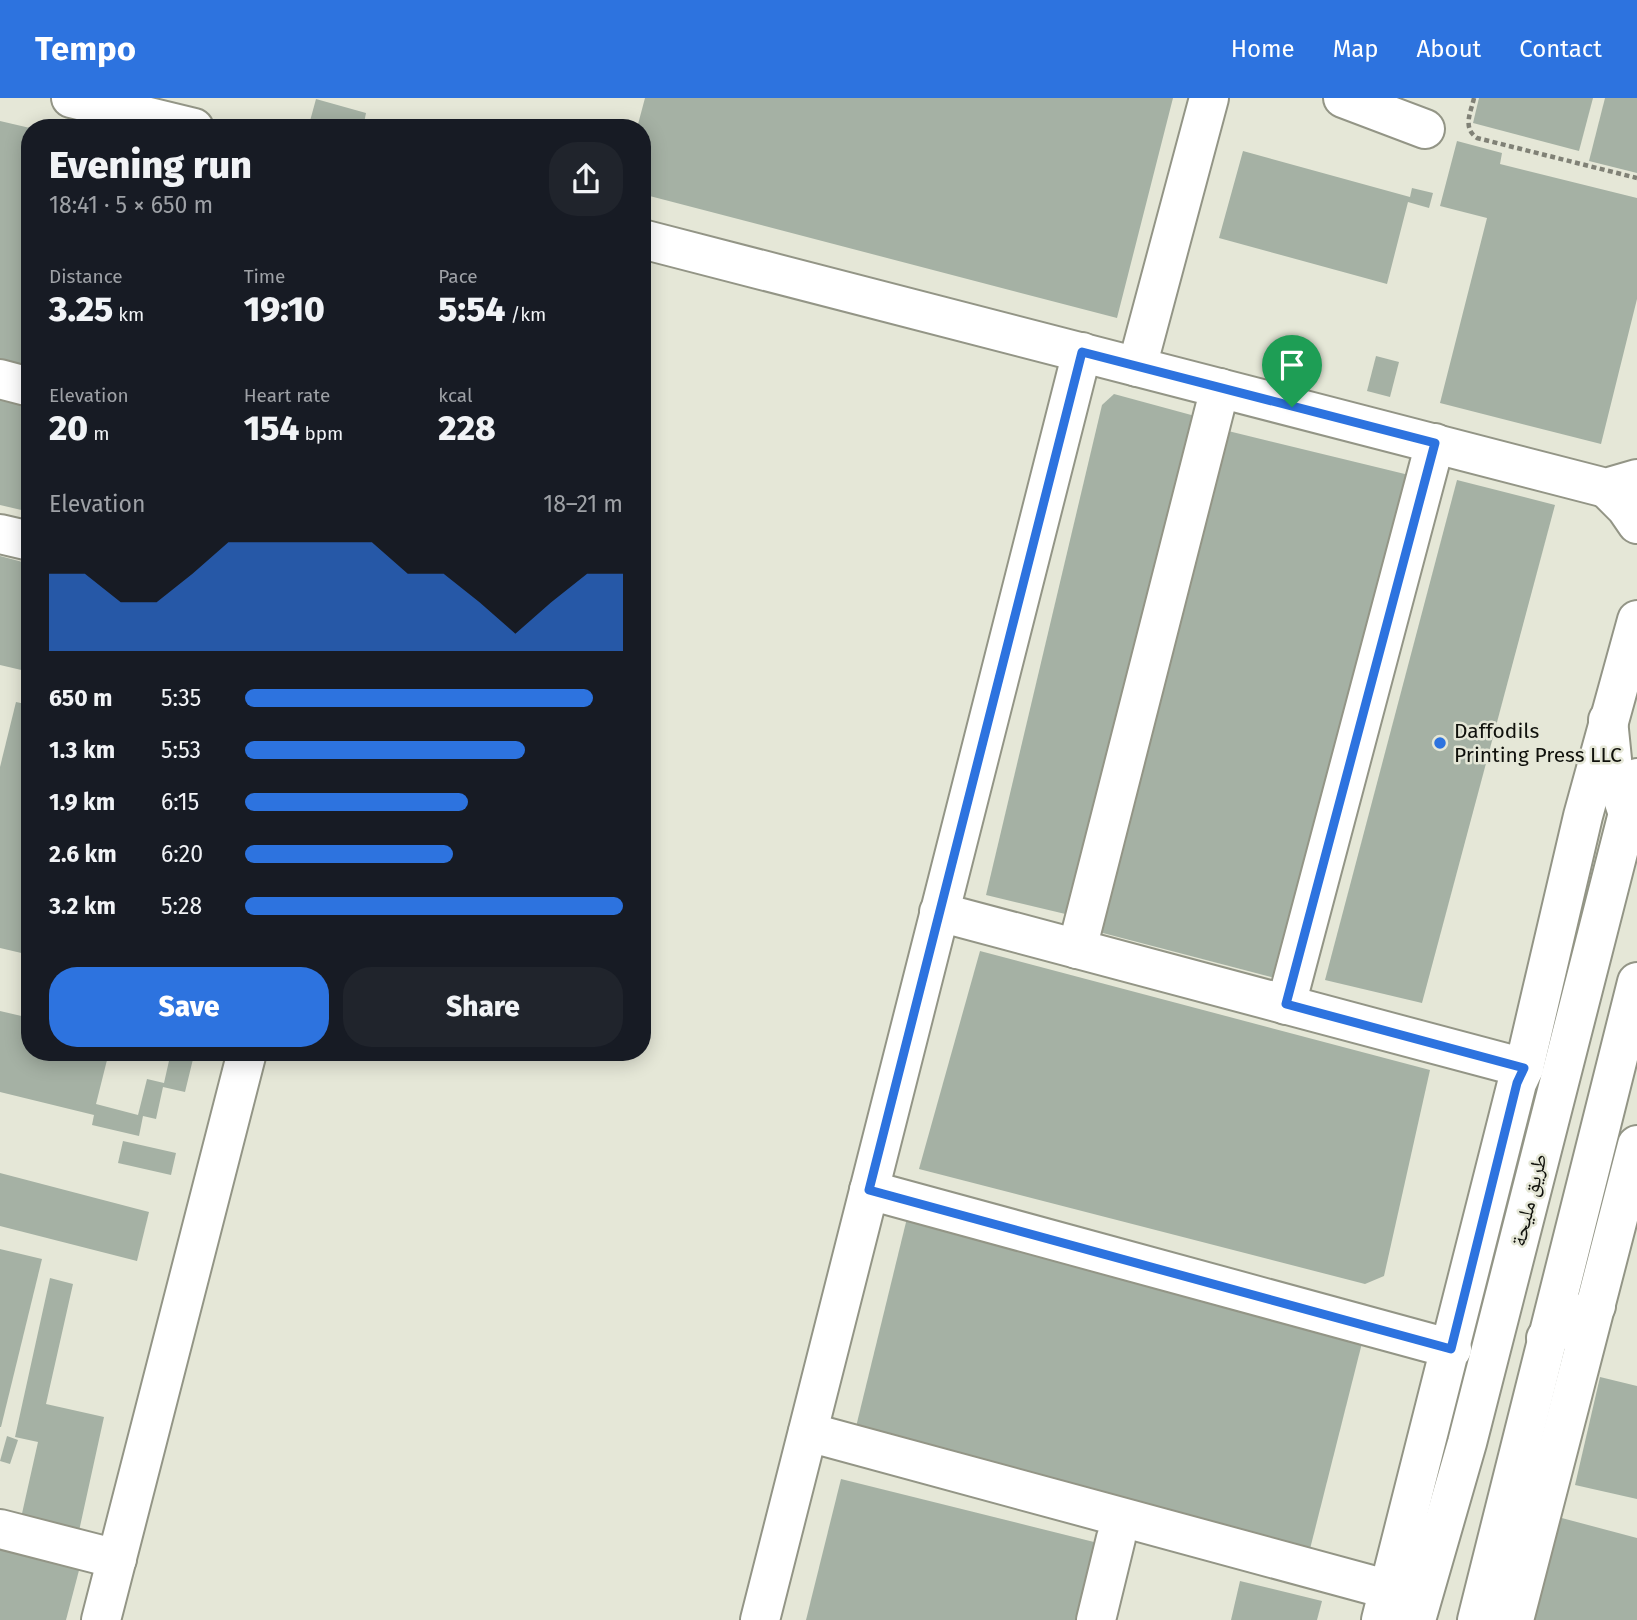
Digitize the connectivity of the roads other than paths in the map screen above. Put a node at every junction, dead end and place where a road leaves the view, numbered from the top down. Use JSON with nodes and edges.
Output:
{"nodes":[{"id":1,"x":71,"y":98,"type":"edge"},
{"id":2,"x":1209,"y":98,"type":"edge"},
{"id":3,"x":1343,"y":98,"type":"edge"},
{"id":4,"x":157,"y":119,"type":"edge"},
{"id":5,"x":1425,"y":129,"type":"dead end"},
{"id":6,"x":651,"y":241,"type":"edge"},
{"id":7,"x":1082,"y":352,"type":"junction"},
{"id":8,"x":1137,"y":367,"type":"junction"},
{"id":9,"x":0,"y":379,"type":"edge"},
{"id":10,"x":21,"y":385,"type":"edge"},
{"id":11,"x":1220,"y":388,"type":"junction"},
{"id":12,"x":1435,"y":443,"type":"junction"},
{"id":13,"x":1622,"y":483,"type":"edge"},
{"id":14,"x":1637,"y":524,"type":"edge"},
{"id":15,"x":0,"y":534,"type":"edge"},
{"id":16,"x":21,"y":539,"type":"edge"},
{"id":17,"x":1637,"y":620,"type":"edge"},
{"id":18,"x":1608,"y":720,"type":"junction"},
{"id":19,"x":1633,"y":796,"type":"edge"},
{"id":20,"x":937,"y":921,"type":"junction"},
{"id":21,"x":1077,"y":949,"type":"junction"},
{"id":22,"x":1637,"y":982,"type":"edge"},
{"id":23,"x":1286,"y":1004,"type":"junction"},
{"id":24,"x":245,"y":1061,"type":"edge"},
{"id":25,"x":1521,"y":1075,"type":"junction"},
{"id":26,"x":1637,"y":1145,"type":"edge"},
{"id":27,"x":869,"y":1190,"type":"junction"},
{"id":28,"x":1595,"y":1306,"type":"junction"},
{"id":29,"x":1546,"y":1338,"type":"junction"},
{"id":30,"x":1451,"y":1349,"type":"junction"},
{"id":31,"x":805,"y":1443,"type":"junction"},
{"id":32,"x":0,"y":1529,"type":"edge"},
{"id":33,"x":1116,"y":1538,"type":"junction"},
{"id":34,"x":117,"y":1559,"type":"junction"},
{"id":35,"x":1393,"y":1610,"type":"edge"},
{"id":36,"x":102,"y":1620,"type":"edge"},
{"id":37,"x":760,"y":1620,"type":"edge"},
{"id":38,"x":1096,"y":1620,"type":"edge"},
{"id":39,"x":1477,"y":1620,"type":"edge"},
{"id":40,"x":1514,"y":1620,"type":"edge"}],
"edges":[{"from":1,"to":4,"type":"street"},
{"from":2,"to":8,"type":"street"},
{"from":3,"to":5,"type":"street"},
{"from":6,"to":7,"type":"street"},
{"from":7,"to":8,"type":"street"},
{"from":7,"to":20,"type":"street"},
{"from":8,"to":11,"type":"street"},
{"from":9,"to":10,"type":"street"},
{"from":11,"to":12,"type":"street"},
{"from":11,"to":21,"type":"street"},
{"from":12,"to":13,"type":"street"},
{"from":12,"to":23,"type":"street"},
{"from":13,"to":14,"type":"street"},
{"from":15,"to":16,"type":"street"},
{"from":17,"to":18,"type":"street"},
{"from":18,"to":19,"type":"street"},
{"from":18,"to":25,"type":"street"},
{"from":19,"to":35,"type":"street","name":"طريق مليحة"},
{"from":20,"to":21,"type":"street"},
{"from":20,"to":25,"type":"street"},
{"from":20,"to":27,"type":"street"},
{"from":21,"to":23,"type":"street"},
{"from":22,"to":29,"type":"street"},
{"from":23,"to":25,"type":"street"},
{"from":24,"to":34,"type":"street"},
{"from":25,"to":30,"type":"street"},
{"from":26,"to":28,"type":"street"},
{"from":27,"to":30,"type":"street"},
{"from":27,"to":31,"type":"street"},
{"from":28,"to":29,"type":"street"},
{"from":28,"to":40,"type":"street"},
{"from":29,"to":39,"type":"street"},
{"from":30,"to":35,"type":"street"},
{"from":31,"to":33,"type":"street"},
{"from":31,"to":35,"type":"street"},
{"from":31,"to":37,"type":"street"},
{"from":32,"to":34,"type":"street"},
{"from":33,"to":35,"type":"street"},
{"from":33,"to":38,"type":"street"},
{"from":34,"to":36,"type":"street"}]}
